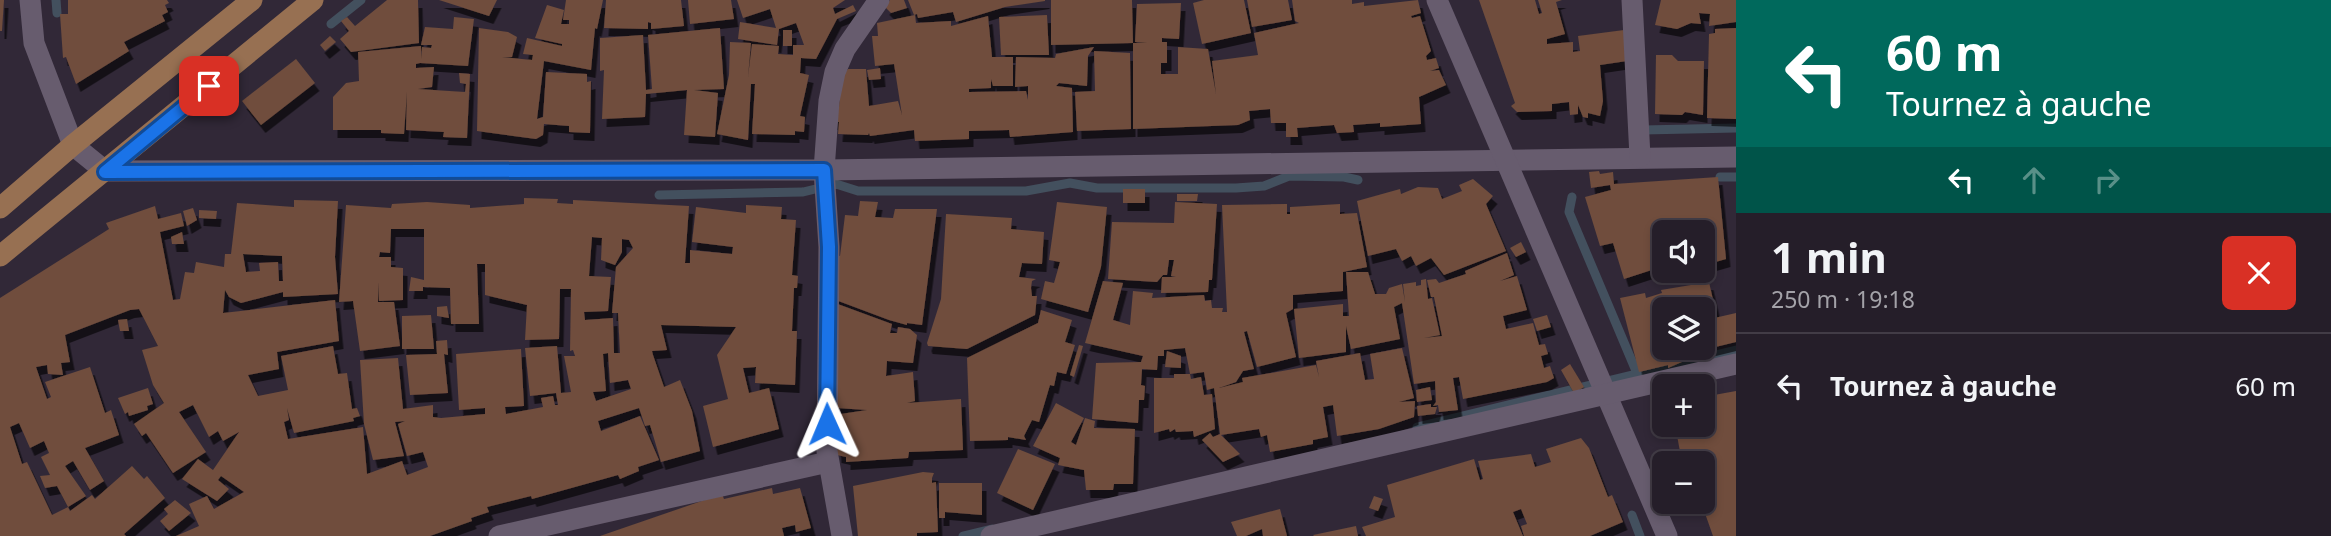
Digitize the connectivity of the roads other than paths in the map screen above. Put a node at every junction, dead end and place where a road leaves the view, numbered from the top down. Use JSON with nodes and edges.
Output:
{"nodes":[{"id":1,"x":30,"y":0,"type":"edge"},
{"id":2,"x":252,"y":0,"type":"edge"},
{"id":3,"x":313,"y":0,"type":"edge"},
{"id":4,"x":879,"y":0,"type":"edge"},
{"id":5,"x":1437,"y":0,"type":"edge"},
{"id":6,"x":1632,"y":0,"type":"edge"},
{"id":7,"x":73,"y":145,"type":"junction"},
{"id":8,"x":1640,"y":157,"type":"junction"},
{"id":9,"x":1736,"y":157,"type":"edge"},
{"id":10,"x":1506,"y":160,"type":"junction"},
{"id":11,"x":824,"y":170,"type":"junction"},
{"id":12,"x":105,"y":172,"type":"junction"},
{"id":13,"x":0,"y":208,"type":"edge"},
{"id":14,"x":0,"y":257,"type":"edge"},
{"id":15,"x":1736,"y":364,"type":"edge"},
{"id":16,"x":1607,"y":394,"type":"junction"},
{"id":17,"x":828,"y":462,"type":"junction"},
{"id":18,"x":499,"y":536,"type":"edge"},
{"id":19,"x":842,"y":536,"type":"edge"},
{"id":20,"x":991,"y":536,"type":"edge"},
{"id":21,"x":1667,"y":536,"type":"edge"}],
"edges":[{"from":1,"to":7,"type":"street"},
{"from":2,"to":7,"type":"main road"},
{"from":3,"to":12,"type":"main road"},
{"from":4,"to":11,"type":"street"},
{"from":5,"to":10,"type":"street"},
{"from":6,"to":8,"type":"street"},
{"from":7,"to":12,"type":"street"},
{"from":7,"to":13,"type":"main road"},
{"from":8,"to":9,"type":"street"},
{"from":8,"to":10,"type":"street"},
{"from":10,"to":11,"type":"street"},
{"from":10,"to":16,"type":"street"},
{"from":11,"to":12,"type":"street"},
{"from":11,"to":17,"type":"street"},
{"from":12,"to":14,"type":"main road"},
{"from":15,"to":16,"type":"street"},
{"from":16,"to":20,"type":"street"},
{"from":16,"to":21,"type":"street"},
{"from":17,"to":18,"type":"street"},
{"from":17,"to":19,"type":"street"}]}
